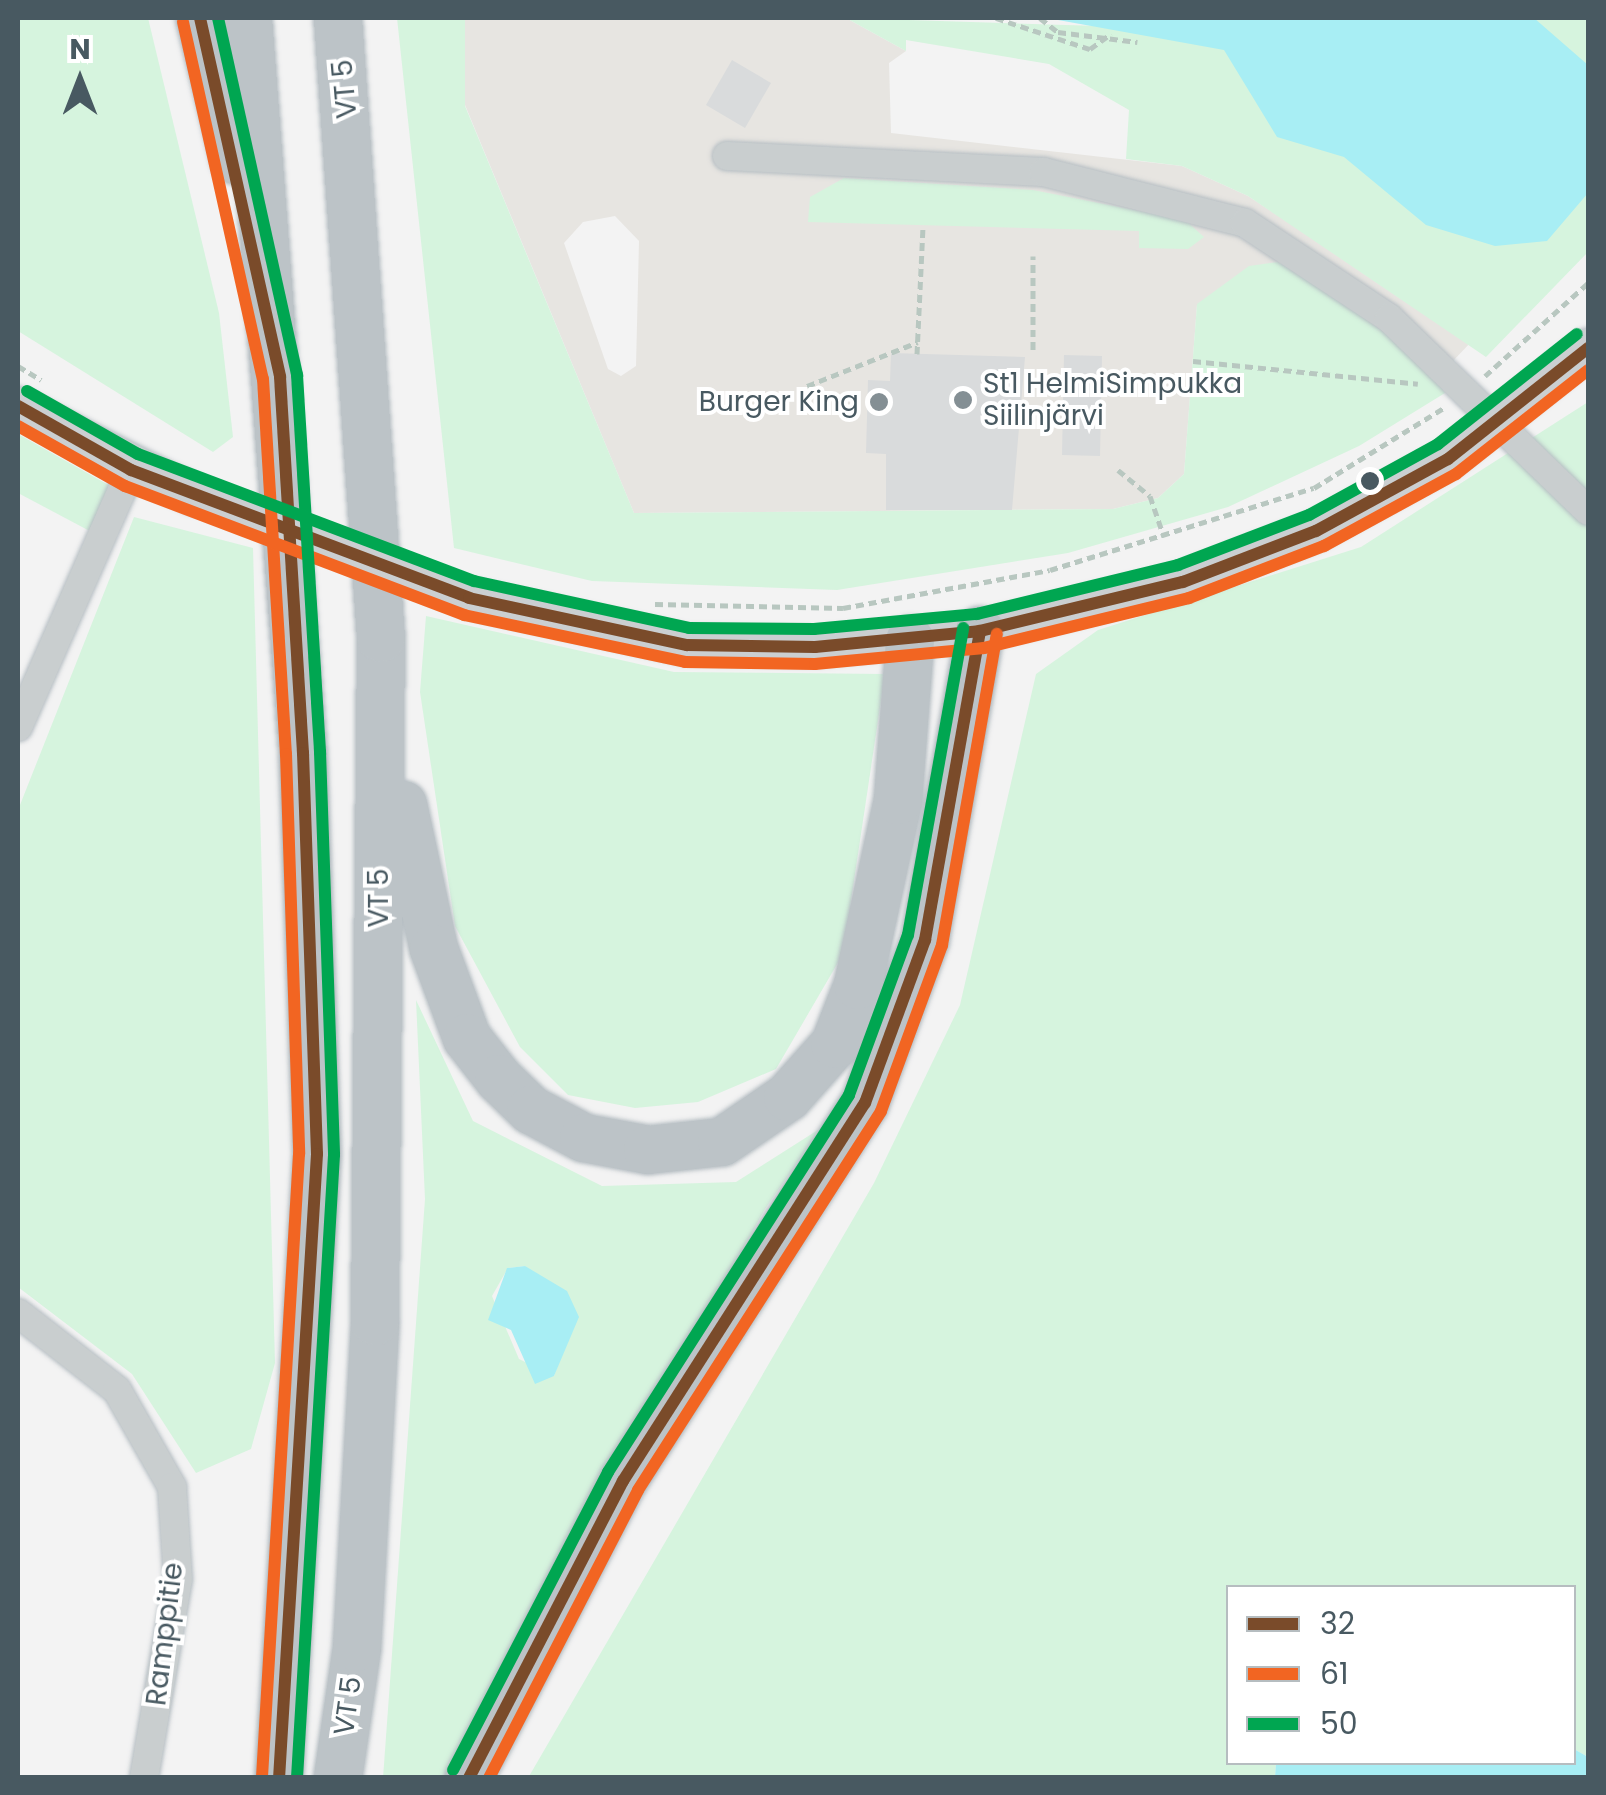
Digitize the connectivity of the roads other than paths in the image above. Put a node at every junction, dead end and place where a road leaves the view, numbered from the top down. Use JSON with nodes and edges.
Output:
{"nodes":[{"id":1,"x":200,"y":18,"type":"edge"},
{"id":2,"x":248,"y":18,"type":"edge"},
{"id":3,"x":338,"y":18,"type":"edge"},
{"id":4,"x":727,"y":156,"type":"dead end"},
{"id":5,"x":1588,"y":348,"type":"edge"},
{"id":6,"x":280,"y":377,"type":"junction"},
{"id":7,"x":18,"y":406,"type":"edge"},
{"id":8,"x":1498,"y":424,"type":"junction"},
{"id":9,"x":131,"y":470,"type":"junction"},
{"id":10,"x":1588,"y":511,"type":"edge"},
{"id":11,"x":980,"y":631,"type":"junction"},
{"id":12,"x":381,"y":638,"type":"junction"},
{"id":13,"x":910,"y":640,"type":"junction"},
{"id":14,"x":18,"y":727,"type":"edge"},
{"id":15,"x":18,"y":1313,"type":"edge"},
{"id":16,"x":144,"y":1778,"type":"edge"},
{"id":17,"x":279,"y":1778,"type":"edge"},
{"id":18,"x":338,"y":1778,"type":"edge"},
{"id":19,"x":469,"y":1778,"type":"edge"}],
"edges":[{"from":1,"to":6,"type":"highway"},
{"from":2,"to":6,"type":"highway"},
{"from":3,"to":12,"type":"highway","name":"VT 5"},
{"from":4,"to":8,"type":"street"},
{"from":5,"to":8,"type":"street"},
{"from":6,"to":17,"type":"highway"},
{"from":7,"to":9,"type":"street"},
{"from":8,"to":10,"type":"street"},
{"from":8,"to":11,"type":"street"},
{"from":9,"to":13,"type":"street","bridge":true},
{"from":9,"to":14,"type":"street"},
{"from":11,"to":13,"type":"street"},
{"from":11,"to":19,"type":"highway"},
{"from":12,"to":13,"type":"highway"},
{"from":12,"to":18,"type":"highway","name":"VT 5"},
{"from":15,"to":16,"type":"street","name":"Ramppitie"}]}
